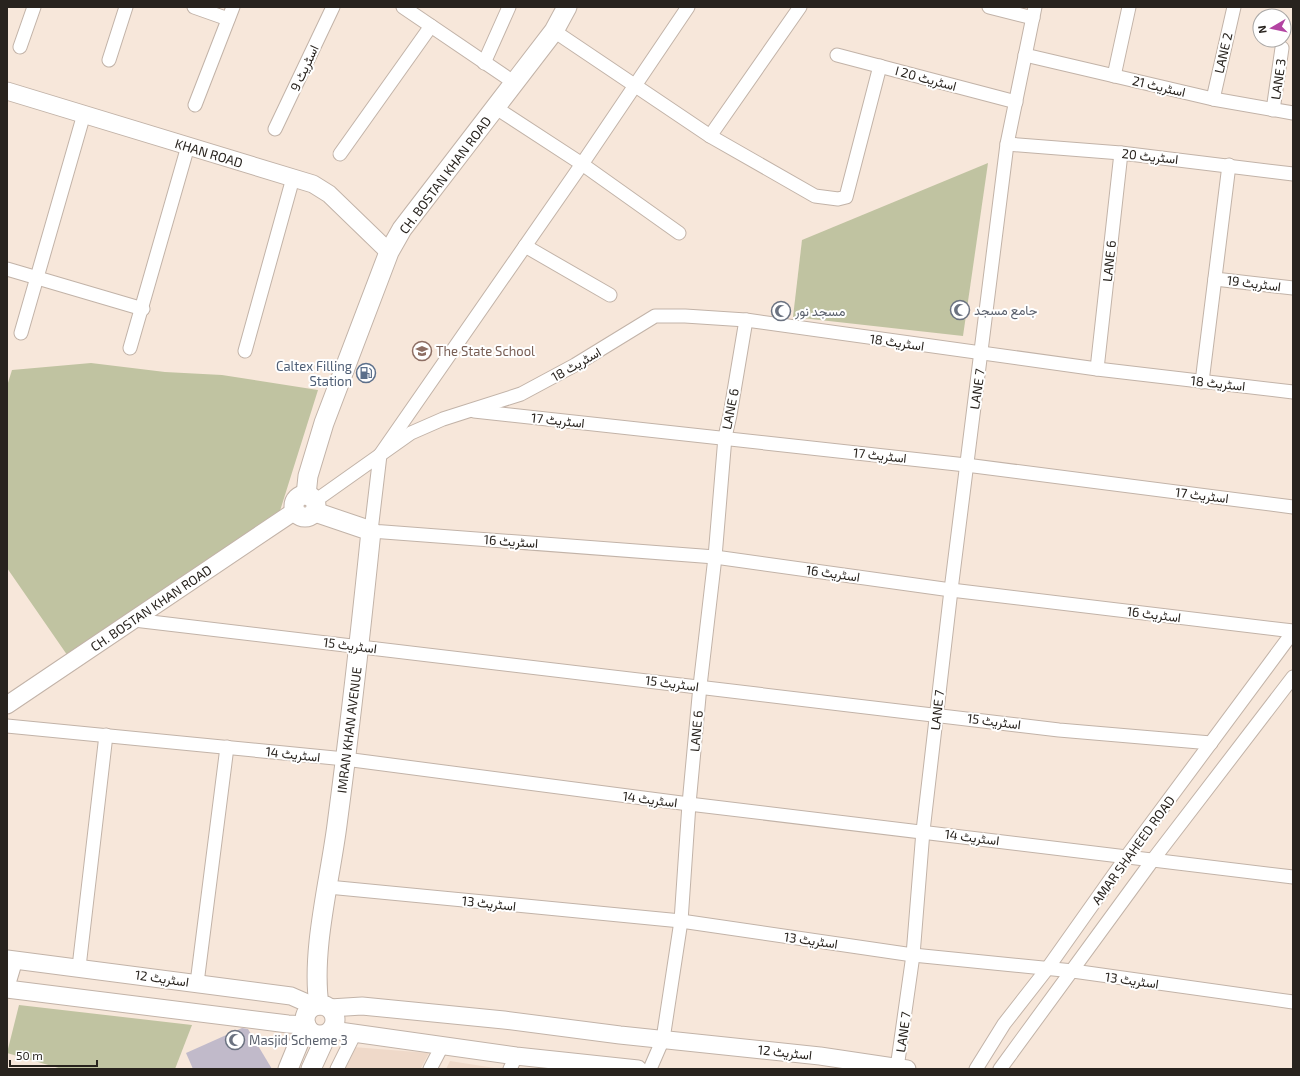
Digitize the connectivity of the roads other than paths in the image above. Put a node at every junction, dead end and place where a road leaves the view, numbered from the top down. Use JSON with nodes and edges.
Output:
{"nodes":[{"id":1,"x":34,"y":7,"type":"edge"},
{"id":2,"x":126,"y":7,"type":"edge"},
{"id":3,"x":194,"y":7,"type":"edge"},
{"id":4,"x":233,"y":7,"type":"edge"},
{"id":5,"x":333,"y":7,"type":"edge"},
{"id":6,"x":405,"y":7,"type":"edge"},
{"id":7,"x":509,"y":7,"type":"edge"},
{"id":8,"x":567,"y":7,"type":"edge"},
{"id":9,"x":688,"y":7,"type":"edge"},
{"id":10,"x":800,"y":7,"type":"edge"},
{"id":11,"x":988,"y":7,"type":"edge"},
{"id":12,"x":1129,"y":7,"type":"edge"},
{"id":13,"x":1234,"y":7,"type":"edge"},
{"id":14,"x":1034,"y":12,"type":"edge"},
{"id":15,"x":228,"y":19,"type":"junction"},
{"id":16,"x":431,"y":26,"type":"junction"},
{"id":17,"x":554,"y":31,"type":"junction"},
{"id":18,"x":20,"y":47,"type":"dead end"},
{"id":19,"x":1282,"y":48,"type":"dead end"},
{"id":20,"x":837,"y":55,"type":"dead end"},
{"id":21,"x":1025,"y":55,"type":"junction"},
{"id":22,"x":109,"y":60,"type":"dead end"},
{"id":23,"x":484,"y":63,"type":"junction"},
{"id":24,"x":880,"y":66,"type":"junction"},
{"id":25,"x":1114,"y":76,"type":"junction"},
{"id":26,"x":515,"y":83,"type":"junction"},
{"id":27,"x":635,"y":86,"type":"junction"},
{"id":28,"x":7,"y":91,"type":"edge"},
{"id":29,"x":1213,"y":99,"type":"junction"},
{"id":30,"x":1016,"y":102,"type":"junction"},
{"id":31,"x":195,"y":105,"type":"dead end"},
{"id":32,"x":496,"y":108,"type":"junction"},
{"id":33,"x":1273,"y":110,"type":"junction"},
{"id":34,"x":1293,"y":113,"type":"edge"},
{"id":35,"x":84,"y":114,"type":"junction"},
{"id":36,"x":275,"y":129,"type":"dead end"},
{"id":37,"x":710,"y":136,"type":"junction"},
{"id":38,"x":1007,"y":144,"type":"junction"},
{"id":39,"x":188,"y":146,"type":"junction"},
{"id":40,"x":1121,"y":153,"type":"junction"},
{"id":41,"x":340,"y":154,"type":"dead end"},
{"id":42,"x":582,"y":164,"type":"junction"},
{"id":43,"x":1230,"y":165,"type":"junction"},
{"id":44,"x":1293,"y":174,"type":"edge"},
{"id":45,"x":293,"y":178,"type":"junction"},
{"id":46,"x":679,"y":233,"type":"dead end"},
{"id":47,"x":525,"y":246,"type":"junction"},
{"id":48,"x":390,"y":252,"type":"junction"},
{"id":49,"x":7,"y":269,"type":"edge"},
{"id":50,"x":36,"y":278,"type":"junction"},
{"id":51,"x":1215,"y":279,"type":"junction"},
{"id":52,"x":1293,"y":288,"type":"edge"},
{"id":53,"x":610,"y":295,"type":"dead end"},
{"id":54,"x":143,"y":309,"type":"junction"},
{"id":55,"x":746,"y":320,"type":"junction"},
{"id":56,"x":21,"y":333,"type":"dead end"},
{"id":57,"x":130,"y":348,"type":"dead end"},
{"id":58,"x":245,"y":350,"type":"dead end"},
{"id":59,"x":982,"y":353,"type":"junction"},
{"id":60,"x":1097,"y":369,"type":"junction"},
{"id":61,"x":1202,"y":382,"type":"junction"},
{"id":62,"x":1293,"y":392,"type":"edge"},
{"id":63,"x":467,"y":411,"type":"junction"},
{"id":64,"x":725,"y":437,"type":"junction"},
{"id":65,"x":380,"y":455,"type":"junction"},
{"id":66,"x":966,"y":465,"type":"junction"},
{"id":67,"x":312,"y":503,"type":"junction"},
{"id":68,"x":1293,"y":507,"type":"edge"},
{"id":69,"x":295,"y":511,"type":"joint"},
{"id":70,"x":372,"y":531,"type":"junction"},
{"id":71,"x":715,"y":557,"type":"junction"},
{"id":72,"x":951,"y":590,"type":"junction"},
{"id":73,"x":134,"y":620,"type":"junction"},
{"id":74,"x":1293,"y":631,"type":"edge"},
{"id":75,"x":359,"y":646,"type":"junction"},
{"id":76,"x":1293,"y":677,"type":"edge"},
{"id":77,"x":700,"y":686,"type":"junction"},
{"id":78,"x":7,"y":705,"type":"edge"},
{"id":79,"x":937,"y":714,"type":"junction"},
{"id":80,"x":7,"y":726,"type":"edge"},
{"id":81,"x":106,"y":735,"type":"junction"},
{"id":82,"x":1211,"y":743,"type":"junction"},
{"id":83,"x":226,"y":747,"type":"junction"},
{"id":84,"x":345,"y":759,"type":"junction"},
{"id":85,"x":689,"y":804,"type":"junction"},
{"id":86,"x":923,"y":831,"type":"junction"},
{"id":87,"x":1127,"y":856,"type":"junction"},
{"id":88,"x":1152,"y":860,"type":"junction"},
{"id":89,"x":1291,"y":874,"type":"edge"},
{"id":90,"x":328,"y":887,"type":"junction"},
{"id":91,"x":681,"y":921,"type":"junction"},
{"id":92,"x":913,"y":955,"type":"junction"},
{"id":93,"x":12,"y":959,"type":"edge"},
{"id":94,"x":78,"y":966,"type":"junction"},
{"id":95,"x":1047,"y":969,"type":"junction"},
{"id":96,"x":1073,"y":971,"type":"junction"},
{"id":97,"x":197,"y":983,"type":"junction"},
{"id":98,"x":7,"y":989,"type":"edge"},
{"id":99,"x":1293,"y":1002,"type":"edge"},
{"id":100,"x":321,"y":1007,"type":"junction"},
{"id":101,"x":306,"y":1025,"type":"junction"},
{"id":102,"x":330,"y":1032,"type":"junction"},
{"id":103,"x":355,"y":1033,"type":"junction"},
{"id":104,"x":663,"y":1039,"type":"junction"},
{"id":105,"x":442,"y":1046,"type":"junction"},
{"id":106,"x":513,"y":1063,"type":"edge"},
{"id":107,"x":902,"y":1068,"type":"edge"},
{"id":108,"x":288,"y":1069,"type":"edge"},
{"id":109,"x":311,"y":1069,"type":"edge"},
{"id":110,"x":337,"y":1069,"type":"edge"},
{"id":111,"x":430,"y":1069,"type":"edge"},
{"id":112,"x":638,"y":1069,"type":"edge"},
{"id":113,"x":650,"y":1069,"type":"edge"},
{"id":114,"x":976,"y":1069,"type":"edge"},
{"id":115,"x":1000,"y":1069,"type":"edge"}],
"edges":[{"from":1,"to":18,"type":"street"},
{"from":2,"to":22,"type":"street"},
{"from":3,"to":15,"type":"street"},
{"from":4,"to":15,"type":"street"},
{"from":5,"to":36,"type":"street","name":"اسٹریٹ 9"},
{"from":6,"to":16,"type":"street"},
{"from":7,"to":23,"type":"street"},
{"from":8,"to":17,"type":"main road","name":"CH. BOSTAN KHAN ROAD"},
{"from":9,"to":27,"type":"street"},
{"from":10,"to":37,"type":"street"},
{"from":11,"to":14,"type":"street"},
{"from":12,"to":25,"type":"street"},
{"from":13,"to":29,"type":"street","name":"LANE 2"},
{"from":14,"to":21,"type":"street","name":"LANE 7"},
{"from":15,"to":31,"type":"street"},
{"from":16,"to":23,"type":"street"},
{"from":16,"to":41,"type":"street"},
{"from":17,"to":26,"type":"main road","name":"CH. BOSTAN KHAN ROAD"},
{"from":17,"to":27,"type":"street"},
{"from":19,"to":33,"type":"street","name":"LANE 3"},
{"from":20,"to":24,"type":"street","name":"اسٹریٹ 20 ا"},
{"from":21,"to":25,"type":"street","name":"اسٹریٹ 21"},
{"from":21,"to":30,"type":"street","name":"LANE 7"},
{"from":23,"to":26,"type":"street"},
{"from":24,"to":30,"type":"street","name":"اسٹریٹ 20 ا"},
{"from":24,"to":37,"type":"street"},
{"from":25,"to":29,"type":"street","name":"اسٹریٹ 21"},
{"from":26,"to":32,"type":"main road","name":"CH. BOSTAN KHAN ROAD"},
{"from":27,"to":37,"type":"street"},
{"from":27,"to":42,"type":"street"},
{"from":28,"to":35,"type":"street","name":"KHAN ROAD"},
{"from":29,"to":33,"type":"street","name":"اسٹریٹ 21"},
{"from":30,"to":38,"type":"street","name":"LANE 7"},
{"from":32,"to":42,"type":"street"},
{"from":32,"to":48,"type":"main road","name":"CH. BOSTAN KHAN ROAD"},
{"from":33,"to":34,"type":"street","name":"اسٹریٹ 21"},
{"from":35,"to":39,"type":"street","name":"KHAN ROAD"},
{"from":35,"to":50,"type":"street"},
{"from":38,"to":40,"type":"street","name":"اسٹریٹ 20"},
{"from":38,"to":59,"type":"street","name":"LANE 7"},
{"from":39,"to":45,"type":"street","name":"KHAN ROAD"},
{"from":39,"to":54,"type":"street"},
{"from":40,"to":43,"type":"street","name":"اسٹریٹ 20"},
{"from":40,"to":60,"type":"street","name":"LANE 6"},
{"from":42,"to":46,"type":"street"},
{"from":42,"to":47,"type":"street"},
{"from":43,"to":44,"type":"street","name":"اسٹریٹ 20"},
{"from":43,"to":51,"type":"street"},
{"from":45,"to":48,"type":"street","name":"KHAN ROAD"},
{"from":45,"to":58,"type":"street"},
{"from":47,"to":53,"type":"street"},
{"from":47,"to":65,"type":"street"},
{"from":48,"to":67,"type":"main road","name":"CH. BOSTAN KHAN ROAD"},
{"from":49,"to":50,"type":"street"},
{"from":50,"to":54,"type":"street"},
{"from":50,"to":56,"type":"street"},
{"from":51,"to":52,"type":"street","name":"اسٹریٹ 19"},
{"from":51,"to":61,"type":"street"},
{"from":54,"to":57,"type":"street"},
{"from":55,"to":59,"type":"street","name":"اسٹریٹ 18"},
{"from":55,"to":63,"type":"street","name":"اسٹریٹ 18"},
{"from":55,"to":64,"type":"street","name":"LANE 6"},
{"from":59,"to":60,"type":"street","name":"اسٹریٹ 18"},
{"from":59,"to":66,"type":"street","name":"LANE 7"},
{"from":60,"to":61,"type":"street","name":"اسٹریٹ 18"},
{"from":61,"to":62,"type":"street","name":"اسٹریٹ 18"},
{"from":63,"to":64,"type":"street","name":"اسٹریٹ 17"},
{"from":63,"to":65,"type":"street","name":"اسٹریٹ 18"},
{"from":64,"to":66,"type":"street","name":"اسٹریٹ 17"},
{"from":64,"to":71,"type":"street","name":"LANE 6"},
{"from":65,"to":67,"type":"street","name":"اسٹریٹ 18"},
{"from":65,"to":70,"type":"street","name":"IMRAN KHAN AVENUE"},
{"from":66,"to":68,"type":"street","name":"اسٹریٹ 17"},
{"from":66,"to":72,"type":"street","name":"LANE 7"},
{"from":67,"to":69,"type":"main road"},
{"from":67,"to":70,"type":"main road"},
{"from":69,"to":73,"type":"street","name":"CH. BOSTAN KHAN ROAD"},
{"from":70,"to":71,"type":"street","name":"اسٹریٹ 16"},
{"from":70,"to":75,"type":"main road","name":"IMRAN KHAN AVENUE"},
{"from":71,"to":72,"type":"street","name":"اسٹریٹ 16"},
{"from":71,"to":77,"type":"street","name":"LANE 6"},
{"from":72,"to":74,"type":"street","name":"اسٹریٹ 16"},
{"from":72,"to":79,"type":"street","name":"LANE 7"},
{"from":73,"to":75,"type":"street","name":"اسٹریٹ 15"},
{"from":73,"to":78,"type":"street","name":"CH. BOSTAN KHAN ROAD"},
{"from":74,"to":82,"type":"street","name":"AMAR SHAHEED ROAD"},
{"from":75,"to":77,"type":"street","name":"اسٹریٹ 15"},
{"from":75,"to":84,"type":"main road","name":"IMRAN KHAN AVENUE"},
{"from":76,"to":88,"type":"street","name":"AMAR SHAHEED ROAD"},
{"from":77,"to":79,"type":"street","name":"اسٹریٹ 15"},
{"from":77,"to":85,"type":"street","name":"LANE 6"},
{"from":79,"to":82,"type":"street","name":"اسٹریٹ 15"},
{"from":79,"to":86,"type":"street","name":"LANE 7"},
{"from":80,"to":81,"type":"street","name":"اسٹریٹ 14"},
{"from":81,"to":83,"type":"street","name":"اسٹریٹ 14"},
{"from":81,"to":94,"type":"street"},
{"from":82,"to":87,"type":"street","name":"AMAR SHAHEED ROAD"},
{"from":83,"to":84,"type":"street","name":"اسٹریٹ 14"},
{"from":83,"to":97,"type":"street"},
{"from":84,"to":85,"type":"street","name":"اسٹریٹ 14"},
{"from":84,"to":90,"type":"main road","name":"IMRAN KHAN AVENUE"},
{"from":85,"to":86,"type":"street","name":"اسٹریٹ 14"},
{"from":85,"to":91,"type":"street","name":"LANE 6"},
{"from":86,"to":87,"type":"street","name":"اسٹریٹ 14"},
{"from":86,"to":92,"type":"street","name":"LANE 7"},
{"from":87,"to":88,"type":"street","name":"اسٹریٹ 14"},
{"from":87,"to":95,"type":"street","name":"AMAR SHAHEED ROAD"},
{"from":88,"to":89,"type":"street","name":"اسٹریٹ 14"},
{"from":88,"to":96,"type":"street","name":"AMAR SHAHEED ROAD"},
{"from":90,"to":91,"type":"street","name":"اسٹریٹ 13"},
{"from":90,"to":100,"type":"main road","name":"IMRAN KHAN AVENUE"},
{"from":91,"to":92,"type":"street","name":"اسٹریٹ 13"},
{"from":91,"to":104,"type":"street","name":"LANE 6"},
{"from":92,"to":95,"type":"street","name":"اسٹریٹ 13"},
{"from":92,"to":107,"type":"street","name":"LANE 7"},
{"from":93,"to":94,"type":"street","name":"اسٹریٹ 12"},
{"from":93,"to":98,"type":"street"},
{"from":94,"to":97,"type":"street","name":"اسٹریٹ 12"},
{"from":95,"to":96,"type":"street","name":"اسٹریٹ 13"},
{"from":95,"to":114,"type":"street","name":"AMAR SHAHEED ROAD"},
{"from":96,"to":99,"type":"street","name":"اسٹریٹ 13"},
{"from":96,"to":115,"type":"street","name":"AMAR SHAHEED ROAD"},
{"from":97,"to":100,"type":"street","name":"اسٹریٹ 12"},
{"from":98,"to":101,"type":"street"},
{"from":100,"to":101,"type":"main road"},
{"from":100,"to":102,"type":"main road"},
{"from":100,"to":104,"type":"street","name":"اسٹریٹ 12"},
{"from":101,"to":102,"type":"main road"},
{"from":101,"to":108,"type":"main road"},
{"from":102,"to":103,"type":"street"},
{"from":102,"to":109,"type":"main road"},
{"from":103,"to":105,"type":"street"},
{"from":103,"to":110,"type":"street"},
{"from":104,"to":107,"type":"street","name":"اسٹریٹ 12"},
{"from":104,"to":113,"type":"street","name":"LANE 6"},
{"from":105,"to":106,"type":"street"},
{"from":105,"to":111,"type":"street"},
{"from":106,"to":112,"type":"street"}]}
